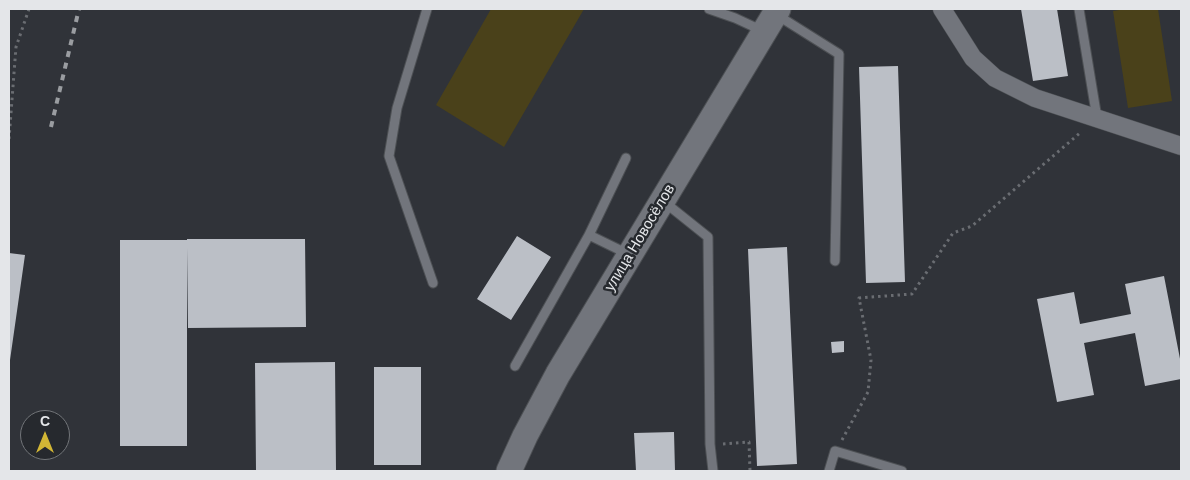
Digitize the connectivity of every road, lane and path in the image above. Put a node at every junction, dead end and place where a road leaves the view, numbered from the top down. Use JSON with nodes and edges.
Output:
{"nodes":[{"id":1,"x":29,"y":9,"type":"edge"},
{"id":2,"x":426,"y":9,"type":"edge"},
{"id":3,"x":709,"y":9,"type":"edge"},
{"id":4,"x":942,"y":9,"type":"edge"},
{"id":5,"x":1079,"y":9,"type":"edge"},
{"id":6,"x":772,"y":18,"type":"edge"},
{"id":7,"x":1097,"y":118,"type":"junction"},
{"id":8,"x":9,"y":139,"type":"edge"},
{"id":9,"x":1181,"y":146,"type":"edge"},
{"id":10,"x":626,"y":158,"type":"dead end"},
{"id":11,"x":663,"y":201,"type":"junction"},
{"id":12,"x":589,"y":235,"type":"junction"},
{"id":13,"x":630,"y":255,"type":"junction"},
{"id":14,"x":835,"y":261,"type":"dead end"},
{"id":15,"x":433,"y":283,"type":"dead end"},
{"id":16,"x":514,"y":366,"type":"dead end"},
{"id":17,"x":710,"y":444,"type":"junction"},
{"id":18,"x":836,"y":451,"type":"junction"},
{"id":19,"x":509,"y":471,"type":"edge"},
{"id":20,"x":713,"y":471,"type":"edge"},
{"id":21,"x":750,"y":471,"type":"edge"},
{"id":22,"x":829,"y":471,"type":"edge"},
{"id":23,"x":902,"y":471,"type":"edge"}],
"edges":[{"from":1,"to":8,"type":"path"},
{"from":2,"to":15,"type":"lane"},
{"from":3,"to":6,"type":"lane"},
{"from":4,"to":7,"type":"street"},
{"from":5,"to":7,"type":"lane"},
{"from":6,"to":11,"type":"street","name":"улица Новосёлов"},
{"from":6,"to":14,"type":"lane"},
{"from":7,"to":9,"type":"street"},
{"from":7,"to":18,"type":"path"},
{"from":10,"to":12,"type":"lane"},
{"from":11,"to":13,"type":"street","name":"улица Новосёлов"},
{"from":11,"to":17,"type":"lane"},
{"from":12,"to":13,"type":"lane"},
{"from":12,"to":16,"type":"lane"},
{"from":13,"to":19,"type":"street","name":"улица Новосёлов"},
{"from":17,"to":20,"type":"lane"},
{"from":17,"to":21,"type":"path"},
{"from":18,"to":22,"type":"lane"},
{"from":18,"to":23,"type":"lane"}]}
